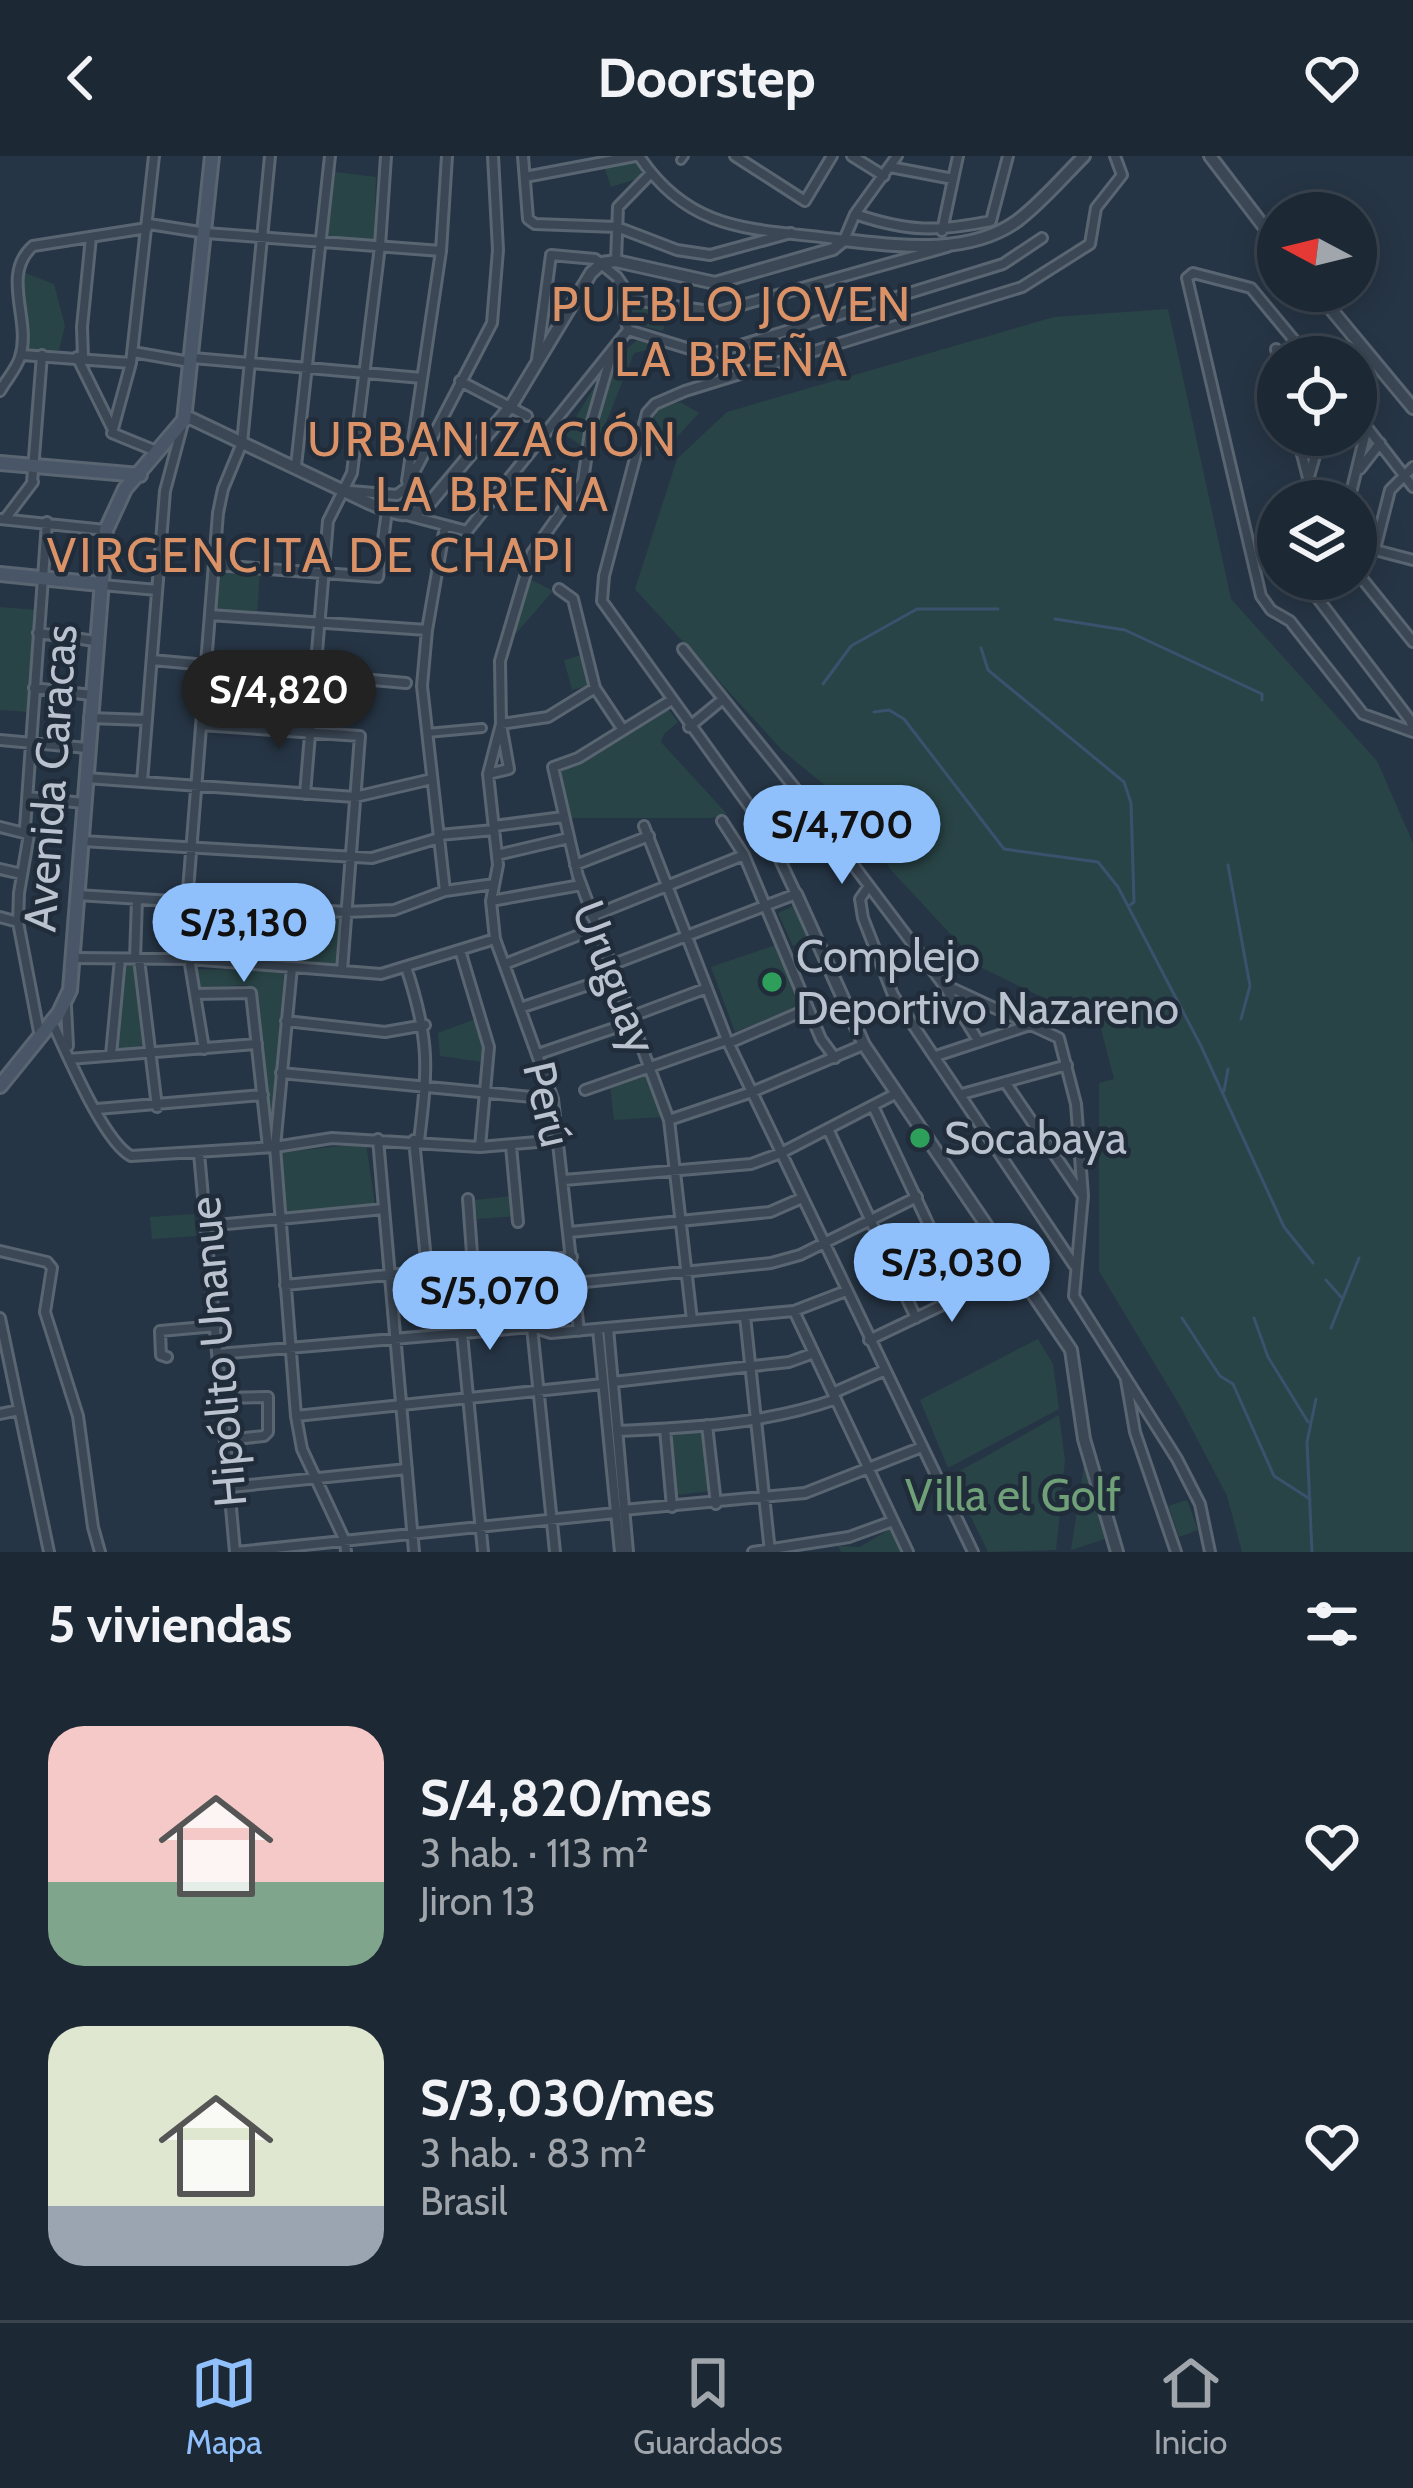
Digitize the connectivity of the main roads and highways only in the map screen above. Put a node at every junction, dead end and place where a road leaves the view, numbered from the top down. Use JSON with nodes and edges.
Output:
{"nodes":[{"id":1,"x":212,"y":156,"type":"edge"},
{"id":2,"x":0,"y":463,"type":"edge"},
{"id":3,"x":140,"y":475,"type":"junction"},
{"id":4,"x":0,"y":574,"type":"edge"},
{"id":5,"x":100,"y":584,"type":"junction"},
{"id":6,"x":0,"y":1086,"type":"edge"}],
"edges":[{"from":1,"to":3,"type":"main road","name":"Avenida Caracas"},
{"from":2,"to":3,"type":"main road"},
{"from":3,"to":5,"type":"main road","name":"Avenida Caracas"},
{"from":4,"to":5,"type":"main road"},
{"from":5,"to":6,"type":"main road","name":"Avenida Caracas"}]}
